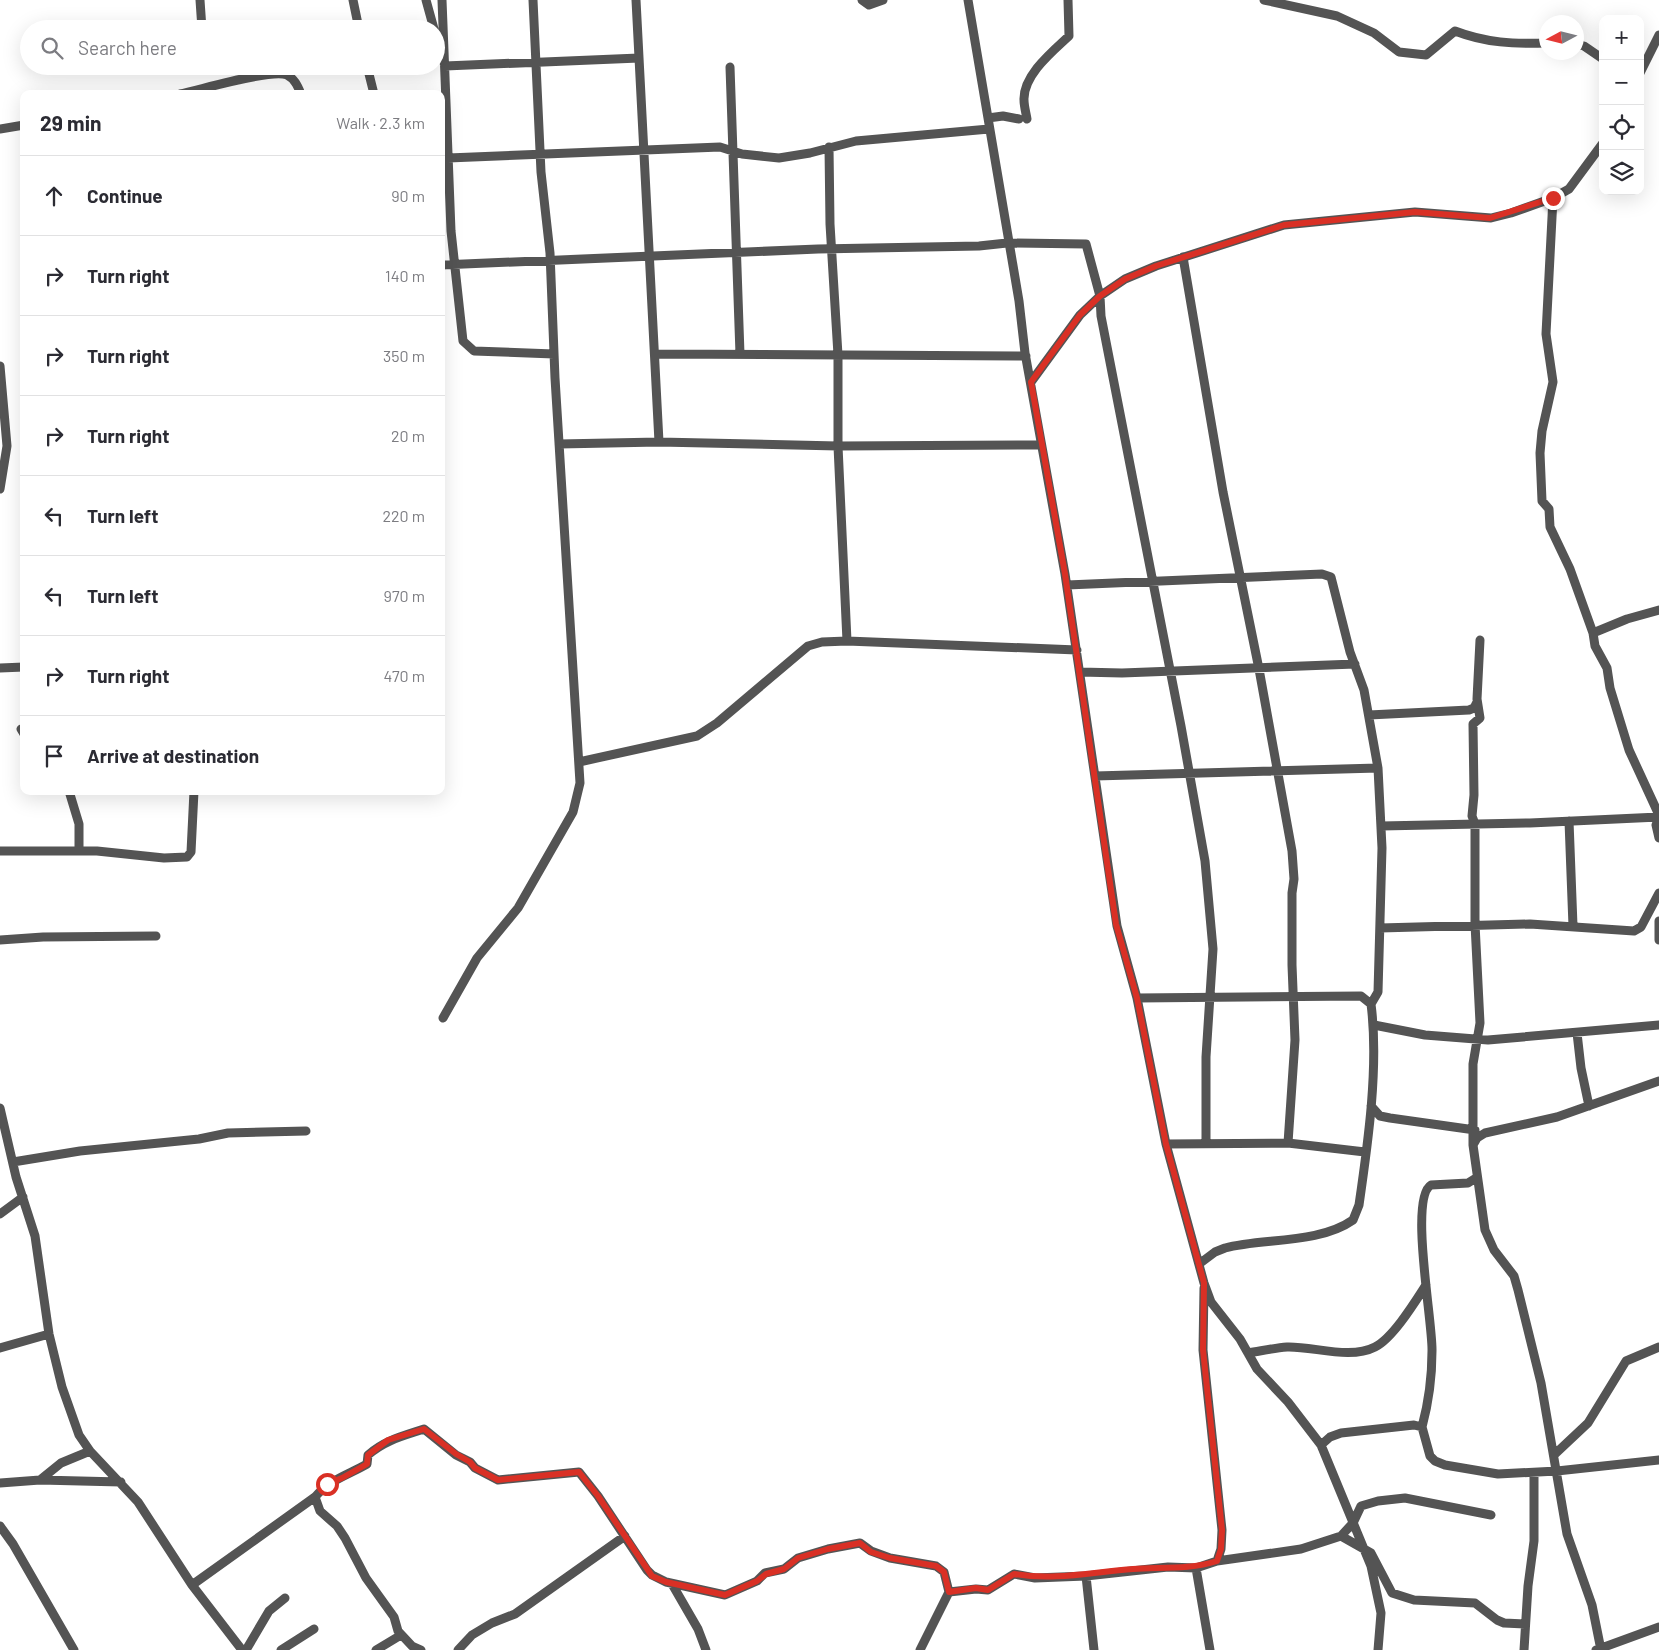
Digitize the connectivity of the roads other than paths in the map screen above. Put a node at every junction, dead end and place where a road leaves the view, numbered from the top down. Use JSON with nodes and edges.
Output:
{"nodes":[{"id":1,"x":200,"y":0,"type":"edge"},
{"id":2,"x":353,"y":0,"type":"edge"},
{"id":3,"x":426,"y":0,"type":"edge"},
{"id":4,"x":442,"y":0,"type":"edge"},
{"id":5,"x":533,"y":0,"type":"edge"},
{"id":6,"x":636,"y":0,"type":"edge"},
{"id":7,"x":862,"y":0,"type":"edge"},
{"id":8,"x":883,"y":0,"type":"edge"},
{"id":9,"x":968,"y":0,"type":"edge"},
{"id":10,"x":1068,"y":0,"type":"edge"},
{"id":11,"x":1264,"y":0,"type":"edge"},
{"id":12,"x":201,"y":20,"type":"edge"},
{"id":13,"x":356,"y":20,"type":"edge"},
{"id":14,"x":432,"y":20,"type":"edge"},
{"id":15,"x":443,"y":20,"type":"edge"},
{"id":16,"x":1659,"y":35,"type":"edge"},
{"id":17,"x":1539,"y":43,"type":"edge"},
{"id":18,"x":1584,"y":46,"type":"edge"},
{"id":19,"x":1599,"y":56,"type":"edge"},
{"id":20,"x":639,"y":58,"type":"junction"},
{"id":21,"x":536,"y":62,"type":"junction"},
{"id":22,"x":1644,"y":65,"type":"edge"},
{"id":23,"x":445,"y":66,"type":"edge"},
{"id":24,"x":730,"y":67,"type":"dead end"},
{"id":25,"x":270,"y":75,"type":"edge"},
{"id":26,"x":285,"y":75,"type":"edge"},
{"id":27,"x":369,"y":75,"type":"edge"},
{"id":28,"x":445,"y":75,"type":"edge"},
{"id":29,"x":197,"y":90,"type":"edge"},
{"id":30,"x":299,"y":90,"type":"edge"},
{"id":31,"x":373,"y":90,"type":"edge"},
{"id":32,"x":444,"y":90,"type":"edge"},
{"id":33,"x":445,"y":116,"type":"edge"},
{"id":34,"x":988,"y":118,"type":"junction"},
{"id":35,"x":20,"y":126,"type":"edge"},
{"id":36,"x":0,"y":129,"type":"edge"},
{"id":37,"x":990,"y":129,"type":"junction"},
{"id":38,"x":830,"y":146,"type":"junction"},
{"id":39,"x":1599,"y":149,"type":"edge"},
{"id":40,"x":644,"y":150,"type":"junction"},
{"id":41,"x":733,"y":150,"type":"junction"},
{"id":42,"x":542,"y":155,"type":"junction"},
{"id":43,"x":448,"y":158,"type":"junction"},
{"id":44,"x":1553,"y":198,"type":"junction"},
{"id":45,"x":1007,"y":243,"type":"junction"},
{"id":46,"x":832,"y":249,"type":"junction"},
{"id":47,"x":738,"y":252,"type":"junction"},
{"id":48,"x":650,"y":256,"type":"junction"},
{"id":49,"x":1183,"y":257,"type":"junction"},
{"id":50,"x":550,"y":261,"type":"junction"},
{"id":51,"x":445,"y":265,"type":"edge"},
{"id":52,"x":454,"y":266,"type":"junction"},
{"id":53,"x":1100,"y":296,"type":"junction"},
{"id":54,"x":554,"y":354,"type":"junction"},
{"id":55,"x":655,"y":354,"type":"junction"},
{"id":56,"x":740,"y":354,"type":"junction"},
{"id":57,"x":838,"y":355,"type":"junction"},
{"id":58,"x":1026,"y":356,"type":"junction"},
{"id":59,"x":0,"y":366,"type":"edge"},
{"id":60,"x":1031,"y":382,"type":"junction"},
{"id":61,"x":659,"y":442,"type":"junction"},
{"id":62,"x":560,"y":444,"type":"junction"},
{"id":63,"x":1041,"y":445,"type":"junction"},
{"id":64,"x":838,"y":446,"type":"junction"},
{"id":65,"x":0,"y":490,"type":"edge"},
{"id":66,"x":1242,"y":579,"type":"junction"},
{"id":67,"x":1152,"y":581,"type":"junction"},
{"id":68,"x":1067,"y":585,"type":"junction"},
{"id":69,"x":1659,"y":610,"type":"edge"},
{"id":70,"x":1593,"y":633,"type":"junction"},
{"id":71,"x":1480,"y":640,"type":"dead end"},
{"id":72,"x":846,"y":641,"type":"junction"},
{"id":73,"x":1077,"y":650,"type":"junction"},
{"id":74,"x":1355,"y":664,"type":"junction"},
{"id":75,"x":20,"y":667,"type":"edge"},
{"id":76,"x":0,"y":668,"type":"edge"},
{"id":77,"x":1259,"y":668,"type":"junction"},
{"id":78,"x":1169,"y":670,"type":"junction"},
{"id":79,"x":1080,"y":672,"type":"junction"},
{"id":80,"x":1477,"y":702,"type":"junction"},
{"id":81,"x":1369,"y":715,"type":"junction"},
{"id":82,"x":579,"y":762,"type":"junction"},
{"id":83,"x":1378,"y":768,"type":"junction"},
{"id":84,"x":1278,"y":771,"type":"junction"},
{"id":85,"x":1189,"y":773,"type":"junction"},
{"id":86,"x":1095,"y":776,"type":"junction"},
{"id":87,"x":69,"y":795,"type":"edge"},
{"id":88,"x":194,"y":795,"type":"edge"},
{"id":89,"x":1659,"y":817,"type":"edge"},
{"id":90,"x":1570,"y":822,"type":"junction"},
{"id":91,"x":1475,"y":824,"type":"junction"},
{"id":92,"x":1380,"y":826,"type":"junction"},
{"id":93,"x":1659,"y":838,"type":"edge"},
{"id":94,"x":0,"y":851,"type":"edge"},
{"id":95,"x":79,"y":851,"type":"junction"},
{"id":96,"x":1659,"y":893,"type":"edge"},
{"id":97,"x":1659,"y":921,"type":"edge"},
{"id":98,"x":1475,"y":924,"type":"junction"},
{"id":99,"x":1573,"y":926,"type":"junction"},
{"id":100,"x":1380,"y":928,"type":"junction"},
{"id":101,"x":156,"y":936,"type":"dead end"},
{"id":102,"x":0,"y":940,"type":"edge"},
{"id":103,"x":1659,"y":940,"type":"edge"},
{"id":104,"x":1294,"y":997,"type":"junction"},
{"id":105,"x":1137,"y":998,"type":"junction"},
{"id":106,"x":1212,"y":998,"type":"junction"},
{"id":107,"x":1371,"y":1004,"type":"junction"},
{"id":108,"x":443,"y":1018,"type":"dead end"},
{"id":109,"x":1374,"y":1025,"type":"junction"},
{"id":110,"x":1659,"y":1025,"type":"edge"},
{"id":111,"x":1577,"y":1033,"type":"junction"},
{"id":112,"x":1477,"y":1040,"type":"junction"},
{"id":113,"x":1659,"y":1081,"type":"edge"},
{"id":114,"x":1371,"y":1106,"type":"junction"},
{"id":115,"x":1589,"y":1106,"type":"junction"},
{"id":116,"x":0,"y":1108,"type":"edge"},
{"id":117,"x":1471,"y":1129,"type":"junction"},
{"id":118,"x":306,"y":1131,"type":"dead end"},
{"id":119,"x":1485,"y":1132,"type":"junction"},
{"id":120,"x":4,"y":1143,"type":"edge"},
{"id":121,"x":1206,"y":1143,"type":"junction"},
{"id":122,"x":1288,"y":1143,"type":"junction"},
{"id":123,"x":1166,"y":1144,"type":"junction"},
{"id":124,"x":1473,"y":1145,"type":"junction"},
{"id":125,"x":1365,"y":1152,"type":"junction"},
{"id":126,"x":12,"y":1162,"type":"junction"},
{"id":127,"x":1476,"y":1178,"type":"junction"},
{"id":128,"x":22,"y":1197,"type":"junction"},
{"id":129,"x":0,"y":1214,"type":"edge"},
{"id":130,"x":1199,"y":1264,"type":"junction"},
{"id":131,"x":1204,"y":1283,"type":"junction"},
{"id":132,"x":1426,"y":1285,"type":"junction"},
{"id":133,"x":49,"y":1334,"type":"junction"},
{"id":134,"x":0,"y":1348,"type":"edge"},
{"id":135,"x":1659,"y":1348,"type":"edge"},
{"id":136,"x":1248,"y":1353,"type":"junction"},
{"id":137,"x":1422,"y":1427,"type":"junction"},
{"id":138,"x":1321,"y":1446,"type":"junction"},
{"id":139,"x":90,"y":1451,"type":"junction"},
{"id":140,"x":1555,"y":1454,"type":"junction"},
{"id":141,"x":1659,"y":1460,"type":"edge"},
{"id":142,"x":1557,"y":1471,"type":"junction"},
{"id":143,"x":1534,"y":1473,"type":"junction"},
{"id":144,"x":40,"y":1480,"type":"junction"},
{"id":145,"x":121,"y":1482,"type":"junction"},
{"id":146,"x":0,"y":1483,"type":"edge"},
{"id":147,"x":315,"y":1497,"type":"junction"},
{"id":148,"x":1491,"y":1515,"type":"dead end"},
{"id":149,"x":1353,"y":1522,"type":"junction"},
{"id":150,"x":0,"y":1526,"type":"edge"},
{"id":151,"x":625,"y":1536,"type":"junction"},
{"id":152,"x":1341,"y":1536,"type":"junction"},
{"id":153,"x":1362,"y":1547,"type":"junction"},
{"id":154,"x":1217,"y":1561,"type":"junction"},
{"id":155,"x":1196,"y":1568,"type":"junction"},
{"id":156,"x":1086,"y":1576,"type":"junction"},
{"id":157,"x":672,"y":1584,"type":"junction"},
{"id":158,"x":192,"y":1585,"type":"junction"},
{"id":159,"x":949,"y":1592,"type":"junction"},
{"id":160,"x":286,"y":1598,"type":"dead end"},
{"id":161,"x":1525,"y":1624,"type":"junction"},
{"id":162,"x":1659,"y":1627,"type":"edge"},
{"id":163,"x":314,"y":1629,"type":"dead end"},
{"id":164,"x":401,"y":1635,"type":"junction"},
{"id":165,"x":1599,"y":1649,"type":"edge"},
{"id":166,"x":74,"y":1650,"type":"edge"},
{"id":167,"x":244,"y":1650,"type":"edge"},
{"id":168,"x":281,"y":1650,"type":"edge"},
{"id":169,"x":376,"y":1650,"type":"edge"},
{"id":170,"x":420,"y":1650,"type":"edge"},
{"id":171,"x":458,"y":1650,"type":"edge"},
{"id":172,"x":706,"y":1650,"type":"edge"},
{"id":173,"x":920,"y":1650,"type":"edge"},
{"id":174,"x":1094,"y":1650,"type":"edge"},
{"id":175,"x":1210,"y":1650,"type":"edge"},
{"id":176,"x":1378,"y":1650,"type":"edge"},
{"id":177,"x":1524,"y":1650,"type":"edge"}],
"edges":[{"from":1,"to":12,"type":"street"},
{"from":2,"to":13,"type":"street"},
{"from":3,"to":14,"type":"street"},
{"from":4,"to":15,"type":"street"},
{"from":5,"to":21,"type":"street"},
{"from":6,"to":20,"type":"street"},
{"from":7,"to":8,"type":"street"},
{"from":9,"to":34,"type":"street"},
{"from":10,"to":34,"type":"street"},
{"from":11,"to":17,"type":"street"},
{"from":16,"to":22,"type":"street"},
{"from":18,"to":19,"type":"street"},
{"from":20,"to":21,"type":"street"},
{"from":20,"to":40,"type":"street"},
{"from":21,"to":23,"type":"street"},
{"from":21,"to":42,"type":"street"},
{"from":24,"to":41,"type":"street"},
{"from":25,"to":29,"type":"street"},
{"from":26,"to":30,"type":"street"},
{"from":27,"to":31,"type":"street"},
{"from":28,"to":32,"type":"street"},
{"from":33,"to":43,"type":"street"},
{"from":34,"to":37,"type":"street"},
{"from":35,"to":36,"type":"street"},
{"from":37,"to":38,"type":"street"},
{"from":37,"to":45,"type":"street"},
{"from":38,"to":41,"type":"street"},
{"from":38,"to":46,"type":"street"},
{"from":39,"to":44,"type":"street"},
{"from":40,"to":41,"type":"street"},
{"from":40,"to":42,"type":"street"},
{"from":40,"to":48,"type":"street"},
{"from":41,"to":47,"type":"street"},
{"from":42,"to":43,"type":"street"},
{"from":42,"to":50,"type":"street"},
{"from":43,"to":52,"type":"street"},
{"from":44,"to":49,"type":"street"},
{"from":44,"to":70,"type":"street"},
{"from":45,"to":46,"type":"street"},
{"from":45,"to":53,"type":"street"},
{"from":45,"to":58,"type":"street"},
{"from":46,"to":47,"type":"street"},
{"from":46,"to":57,"type":"street"},
{"from":47,"to":48,"type":"street"},
{"from":47,"to":56,"type":"street"},
{"from":48,"to":50,"type":"street"},
{"from":48,"to":55,"type":"street"},
{"from":49,"to":53,"type":"street"},
{"from":49,"to":66,"type":"street"},
{"from":50,"to":52,"type":"street"},
{"from":50,"to":54,"type":"street"},
{"from":51,"to":52,"type":"street"},
{"from":52,"to":54,"type":"street"},
{"from":53,"to":60,"type":"street"},
{"from":53,"to":67,"type":"street"},
{"from":54,"to":62,"type":"street"},
{"from":55,"to":56,"type":"street"},
{"from":55,"to":61,"type":"street"},
{"from":56,"to":57,"type":"street"},
{"from":57,"to":58,"type":"street"},
{"from":57,"to":64,"type":"street"},
{"from":58,"to":60,"type":"street"},
{"from":59,"to":65,"type":"street"},
{"from":60,"to":63,"type":"street"},
{"from":61,"to":62,"type":"street"},
{"from":61,"to":64,"type":"street"},
{"from":62,"to":82,"type":"street"},
{"from":63,"to":64,"type":"street"},
{"from":63,"to":68,"type":"street"},
{"from":64,"to":72,"type":"street"},
{"from":66,"to":67,"type":"street"},
{"from":66,"to":74,"type":"street"},
{"from":66,"to":77,"type":"street"},
{"from":67,"to":68,"type":"street"},
{"from":67,"to":78,"type":"street"},
{"from":68,"to":73,"type":"street"},
{"from":69,"to":70,"type":"street"},
{"from":70,"to":89,"type":"street"},
{"from":71,"to":80,"type":"street"},
{"from":72,"to":73,"type":"street"},
{"from":72,"to":82,"type":"street"},
{"from":73,"to":79,"type":"street"},
{"from":74,"to":77,"type":"street"},
{"from":74,"to":81,"type":"street"},
{"from":75,"to":76,"type":"street"},
{"from":77,"to":78,"type":"street"},
{"from":77,"to":84,"type":"street"},
{"from":78,"to":79,"type":"street"},
{"from":78,"to":85,"type":"street"},
{"from":79,"to":86,"type":"street"},
{"from":80,"to":81,"type":"street"},
{"from":80,"to":91,"type":"street"},
{"from":81,"to":83,"type":"street"},
{"from":82,"to":108,"type":"street"},
{"from":83,"to":84,"type":"street"},
{"from":83,"to":92,"type":"street"},
{"from":84,"to":85,"type":"street"},
{"from":84,"to":104,"type":"street"},
{"from":85,"to":86,"type":"street"},
{"from":85,"to":106,"type":"street"},
{"from":86,"to":105,"type":"street"},
{"from":87,"to":95,"type":"street"},
{"from":88,"to":95,"type":"street"},
{"from":89,"to":90,"type":"street"},
{"from":89,"to":93,"type":"street"},
{"from":90,"to":91,"type":"street"},
{"from":90,"to":99,"type":"street"},
{"from":91,"to":92,"type":"street"},
{"from":91,"to":98,"type":"street"},
{"from":92,"to":100,"type":"street"},
{"from":94,"to":95,"type":"street"},
{"from":96,"to":99,"type":"street"},
{"from":97,"to":103,"type":"street"},
{"from":98,"to":99,"type":"street"},
{"from":98,"to":100,"type":"street"},
{"from":98,"to":112,"type":"street"},
{"from":100,"to":107,"type":"street"},
{"from":101,"to":102,"type":"street"},
{"from":104,"to":106,"type":"street"},
{"from":104,"to":107,"type":"street"},
{"from":104,"to":122,"type":"street"},
{"from":105,"to":106,"type":"street"},
{"from":105,"to":123,"type":"street"},
{"from":106,"to":121,"type":"street"},
{"from":107,"to":109,"type":"street"},
{"from":109,"to":112,"type":"street"},
{"from":109,"to":114,"type":"street"},
{"from":110,"to":111,"type":"street"},
{"from":111,"to":112,"type":"street"},
{"from":111,"to":115,"type":"street"},
{"from":112,"to":117,"type":"street"},
{"from":113,"to":115,"type":"street"},
{"from":114,"to":117,"type":"street"},
{"from":114,"to":125,"type":"street"},
{"from":115,"to":119,"type":"street"},
{"from":116,"to":120,"type":"street"},
{"from":117,"to":119,"type":"street"},
{"from":117,"to":124,"type":"street"},
{"from":118,"to":126,"type":"street"},
{"from":119,"to":124,"type":"street"},
{"from":120,"to":126,"type":"street"},
{"from":121,"to":122,"type":"street"},
{"from":121,"to":123,"type":"street"},
{"from":122,"to":125,"type":"street"},
{"from":123,"to":130,"type":"street"},
{"from":124,"to":127,"type":"street"},
{"from":125,"to":130,"type":"street"},
{"from":126,"to":128,"type":"street"},
{"from":127,"to":132,"type":"street"},
{"from":127,"to":140,"type":"street"},
{"from":128,"to":129,"type":"street"},
{"from":128,"to":133,"type":"street"},
{"from":130,"to":131,"type":"street"},
{"from":131,"to":136,"type":"street"},
{"from":131,"to":154,"type":"street"},
{"from":132,"to":136,"type":"street"},
{"from":132,"to":137,"type":"street"},
{"from":133,"to":134,"type":"street"},
{"from":133,"to":139,"type":"street"},
{"from":135,"to":140,"type":"street"},
{"from":136,"to":138,"type":"street"},
{"from":137,"to":138,"type":"street"},
{"from":137,"to":143,"type":"street"},
{"from":138,"to":149,"type":"street"},
{"from":139,"to":144,"type":"street"},
{"from":139,"to":145,"type":"street"},
{"from":140,"to":142,"type":"street"},
{"from":141,"to":142,"type":"street"},
{"from":142,"to":143,"type":"street"},
{"from":142,"to":165,"type":"street"},
{"from":143,"to":161,"type":"street"},
{"from":144,"to":145,"type":"street"},
{"from":144,"to":146,"type":"street"},
{"from":145,"to":158,"type":"street"},
{"from":147,"to":151,"type":"street"},
{"from":147,"to":158,"type":"street"},
{"from":147,"to":164,"type":"street"},
{"from":148,"to":149,"type":"street"},
{"from":149,"to":152,"type":"street"},
{"from":149,"to":153,"type":"street"},
{"from":150,"to":166,"type":"street"},
{"from":151,"to":157,"type":"street"},
{"from":151,"to":171,"type":"street"},
{"from":152,"to":153,"type":"street"},
{"from":152,"to":154,"type":"street"},
{"from":153,"to":161,"type":"street"},
{"from":153,"to":176,"type":"street"},
{"from":154,"to":155,"type":"street"},
{"from":155,"to":156,"type":"street"},
{"from":155,"to":175,"type":"street"},
{"from":156,"to":159,"type":"street"},
{"from":156,"to":174,"type":"street"},
{"from":157,"to":159,"type":"street"},
{"from":157,"to":172,"type":"street"},
{"from":158,"to":167,"type":"street"},
{"from":159,"to":173,"type":"street"},
{"from":160,"to":167,"type":"street"},
{"from":161,"to":177,"type":"street"},
{"from":162,"to":165,"type":"street"},
{"from":163,"to":168,"type":"street"},
{"from":164,"to":169,"type":"street"},
{"from":164,"to":170,"type":"street"}]}
